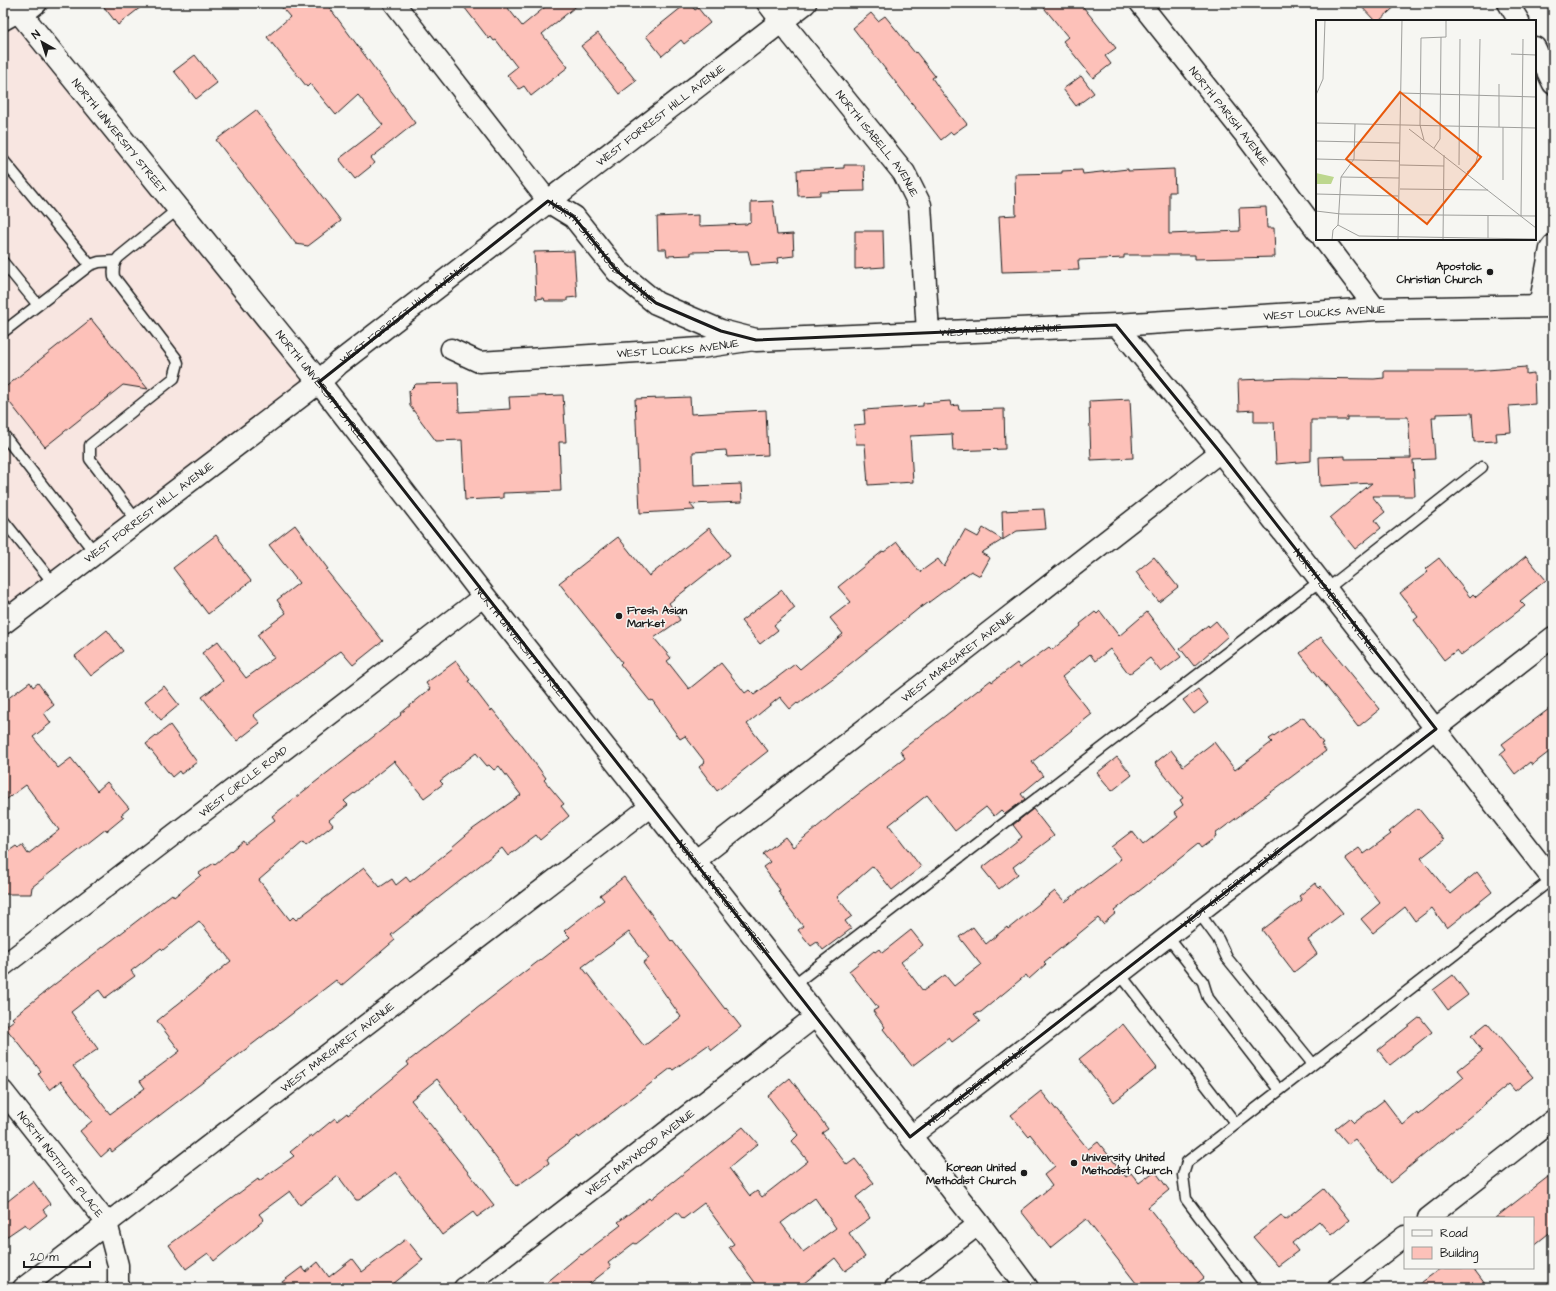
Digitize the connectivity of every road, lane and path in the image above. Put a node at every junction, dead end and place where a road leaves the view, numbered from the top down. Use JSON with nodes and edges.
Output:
{"nodes":[{"id":1,"x":394,"y":3,"type":"edge"},
{"id":2,"x":767,"y":3,"type":"edge"},
{"id":3,"x":806,"y":3,"type":"edge"},
{"id":4,"x":1140,"y":3,"type":"edge"},
{"id":5,"x":1508,"y":3,"type":"edge"},
{"id":6,"x":18,"y":12,"type":"edge"},
{"id":7,"x":1518,"y":20,"type":"edge"},
{"id":8,"x":781,"y":21,"type":"junction"},
{"id":9,"x":1536,"y":49,"type":"edge"},
{"id":10,"x":1553,"y":84,"type":"edge"},
{"id":11,"x":3,"y":160,"type":"edge"},
{"id":12,"x":548,"y":201,"type":"junction"},
{"id":13,"x":178,"y":209,"type":"junction"},
{"id":14,"x":1316,"y":230,"type":"edge"},
{"id":15,"x":1324,"y":240,"type":"edge"},
{"id":16,"x":1553,"y":245,"type":"edge"},
{"id":17,"x":115,"y":260,"type":"junction"},
{"id":18,"x":3,"y":262,"type":"edge"},
{"id":19,"x":90,"y":265,"type":"junction"},
{"id":20,"x":38,"y":305,"type":"junction"},
{"id":21,"x":1546,"y":306,"type":"edge"},
{"id":22,"x":1376,"y":309,"type":"junction"},
{"id":23,"x":1116,"y":325,"type":"junction"},
{"id":24,"x":3,"y":332,"type":"edge"},
{"id":25,"x":928,"y":332,"type":"junction"},
{"id":26,"x":756,"y":340,"type":"junction"},
{"id":27,"x":451,"y":349,"type":"dead end"},
{"id":28,"x":319,"y":382,"type":"junction"},
{"id":29,"x":3,"y":434,"type":"edge"},
{"id":30,"x":1220,"y":452,"type":"junction"},
{"id":31,"x":1482,"y":467,"type":"dead end"},
{"id":32,"x":3,"y":520,"type":"edge"},
{"id":33,"x":137,"y":521,"type":"junction"},
{"id":34,"x":95,"y":553,"type":"junction"},
{"id":35,"x":54,"y":584,"type":"junction"},
{"id":36,"x":1323,"y":585,"type":"junction"},
{"id":37,"x":484,"y":596,"type":"junction"},
{"id":38,"x":6,"y":614,"type":"edge"},
{"id":39,"x":1553,"y":637,"type":"edge"},
{"id":40,"x":1436,"y":729,"type":"junction"},
{"id":41,"x":651,"y":806,"type":"junction"},
{"id":42,"x":695,"y":861,"type":"junction"},
{"id":43,"x":1552,"y":880,"type":"edge"},
{"id":44,"x":1199,"y":913,"type":"junction"},
{"id":45,"x":1168,"y":937,"type":"junction"},
{"id":46,"x":3,"y":966,"type":"edge"},
{"id":47,"x":1120,"y":974,"type":"junction"},
{"id":48,"x":792,"y":986,"type":"junction"},
{"id":49,"x":816,"y":1016,"type":"junction"},
{"id":50,"x":1313,"y":1064,"type":"junction"},
{"id":51,"x":1279,"y":1090,"type":"junction"},
{"id":52,"x":3,"y":1091,"type":"edge"},
{"id":53,"x":1553,"y":1120,"type":"edge"},
{"id":54,"x":1236,"y":1124,"type":"junction"},
{"id":55,"x":910,"y":1138,"type":"junction"},
{"id":56,"x":1429,"y":1217,"type":"edge"},
{"id":57,"x":107,"y":1223,"type":"junction"},
{"id":58,"x":979,"y":1224,"type":"junction"},
{"id":59,"x":1404,"y":1237,"type":"edge"},
{"id":60,"x":23,"y":1288,"type":"edge"},
{"id":61,"x":118,"y":1288,"type":"edge"},
{"id":62,"x":464,"y":1288,"type":"edge"},
{"id":63,"x":895,"y":1288,"type":"edge"},
{"id":64,"x":1027,"y":1288,"type":"edge"},
{"id":65,"x":1253,"y":1288,"type":"edge"},
{"id":66,"x":1338,"y":1288,"type":"edge"}],
"edges":[{"from":1,"to":12,"type":"street","name":"NORTH SHERWOOD AVENUE"},
{"from":2,"to":8,"type":"street","name":"NORTH ISABELL AVENUE"},
{"from":3,"to":8,"type":"main road","name":"WEST FORREST HILL AVENUE"},
{"from":4,"to":14,"type":"street","name":"NORTH PARISH AVENUE"},
{"from":5,"to":7,"type":"street"},
{"from":6,"to":13,"type":"main road","name":"NORTH UNIVERSITY STREET"},
{"from":8,"to":12,"type":"main road","name":"WEST FORREST HILL AVENUE"},
{"from":8,"to":25,"type":"main road","name":"NORTH ISABELL AVENUE"},
{"from":9,"to":10,"type":"street"},
{"from":11,"to":19,"type":"lane"},
{"from":12,"to":26,"type":"main road","name":"NORTH SHERWOOD AVENUE"},
{"from":12,"to":28,"type":"main road","name":"WEST FORREST HILL AVENUE"},
{"from":13,"to":17,"type":"lane"},
{"from":13,"to":28,"type":"main road","name":"NORTH UNIVERSITY STREET"},
{"from":15,"to":22,"type":"street"},
{"from":16,"to":21,"type":"street"},
{"from":17,"to":19,"type":"lane"},
{"from":17,"to":33,"type":"lane"},
{"from":18,"to":20,"type":"lane"},
{"from":19,"to":20,"type":"lane"},
{"from":20,"to":24,"type":"lane"},
{"from":21,"to":22,"type":"main road","name":"WEST LOUCKS AVENUE"},
{"from":22,"to":23,"type":"main road","name":"WEST LOUCKS AVENUE"},
{"from":23,"to":25,"type":"main road","name":"WEST LOUCKS AVENUE"},
{"from":23,"to":30,"type":"street","name":"NORTH ISABELL AVENUE"},
{"from":25,"to":26,"type":"main road","name":"WEST LOUCKS AVENUE"},
{"from":26,"to":27,"type":"street","name":"WEST LOUCKS AVENUE"},
{"from":28,"to":33,"type":"main road","name":"WEST FORREST HILL AVENUE"},
{"from":28,"to":37,"type":"main road","name":"NORTH UNIVERSITY STREET"},
{"from":29,"to":34,"type":"lane"},
{"from":30,"to":36,"type":"street","name":"NORTH ISABELL AVENUE"},
{"from":30,"to":42,"type":"street","name":"WEST MARGARET AVENUE"},
{"from":31,"to":36,"type":"lane"},
{"from":32,"to":35,"type":"lane"},
{"from":33,"to":34,"type":"main road","name":"WEST FORREST HILL AVENUE"},
{"from":34,"to":35,"type":"main road","name":"WEST FORREST HILL AVENUE"},
{"from":35,"to":38,"type":"main road","name":"WEST FORREST HILL AVENUE"},
{"from":36,"to":40,"type":"street","name":"NORTH ISABELL AVENUE"},
{"from":36,"to":48,"type":"lane"},
{"from":37,"to":41,"type":"main road","name":"NORTH UNIVERSITY STREET"},
{"from":37,"to":46,"type":"street","name":"WEST CIRCLE ROAD"},
{"from":39,"to":40,"type":"street","name":"WEST GILBERT AVENUE"},
{"from":40,"to":43,"type":"street","name":"NORTH ISABELL AVENUE"},
{"from":40,"to":44,"type":"street","name":"WEST GILBERT AVENUE"},
{"from":41,"to":42,"type":"main road","name":"NORTH UNIVERSITY STREET"},
{"from":41,"to":57,"type":"street","name":"WEST MARGARET AVENUE"},
{"from":42,"to":48,"type":"main road","name":"NORTH UNIVERSITY STREET"},
{"from":43,"to":50,"type":"lane"},
{"from":44,"to":45,"type":"street","name":"WEST GILBERT AVENUE"},
{"from":44,"to":50,"type":"lane"},
{"from":45,"to":47,"type":"street","name":"WEST GILBERT AVENUE"},
{"from":45,"to":51,"type":"lane"},
{"from":47,"to":54,"type":"lane"},
{"from":47,"to":55,"type":"street","name":"WEST GILBERT AVENUE"},
{"from":48,"to":49,"type":"main road","name":"NORTH UNIVERSITY STREET"},
{"from":49,"to":55,"type":"main road","name":"NORTH UNIVERSITY STREET"},
{"from":49,"to":62,"type":"street","name":"WEST MAYWOOD AVENUE"},
{"from":50,"to":51,"type":"lane"},
{"from":51,"to":54,"type":"lane"},
{"from":52,"to":57,"type":"street","name":"NORTH INSTITUTE PLACE"},
{"from":53,"to":56,"type":"street"},
{"from":54,"to":65,"type":"lane"},
{"from":55,"to":58,"type":"main road","name":"NORTH UNIVERSITY STREET"},
{"from":57,"to":60,"type":"street","name":"WEST MARGARET AVENUE"},
{"from":57,"to":61,"type":"street","name":"NORTH INSTITUTE PLACE"},
{"from":58,"to":63,"type":"street"},
{"from":58,"to":64,"type":"main road","name":"NORTH UNIVERSITY STREET"},
{"from":59,"to":66,"type":"street"}]}
